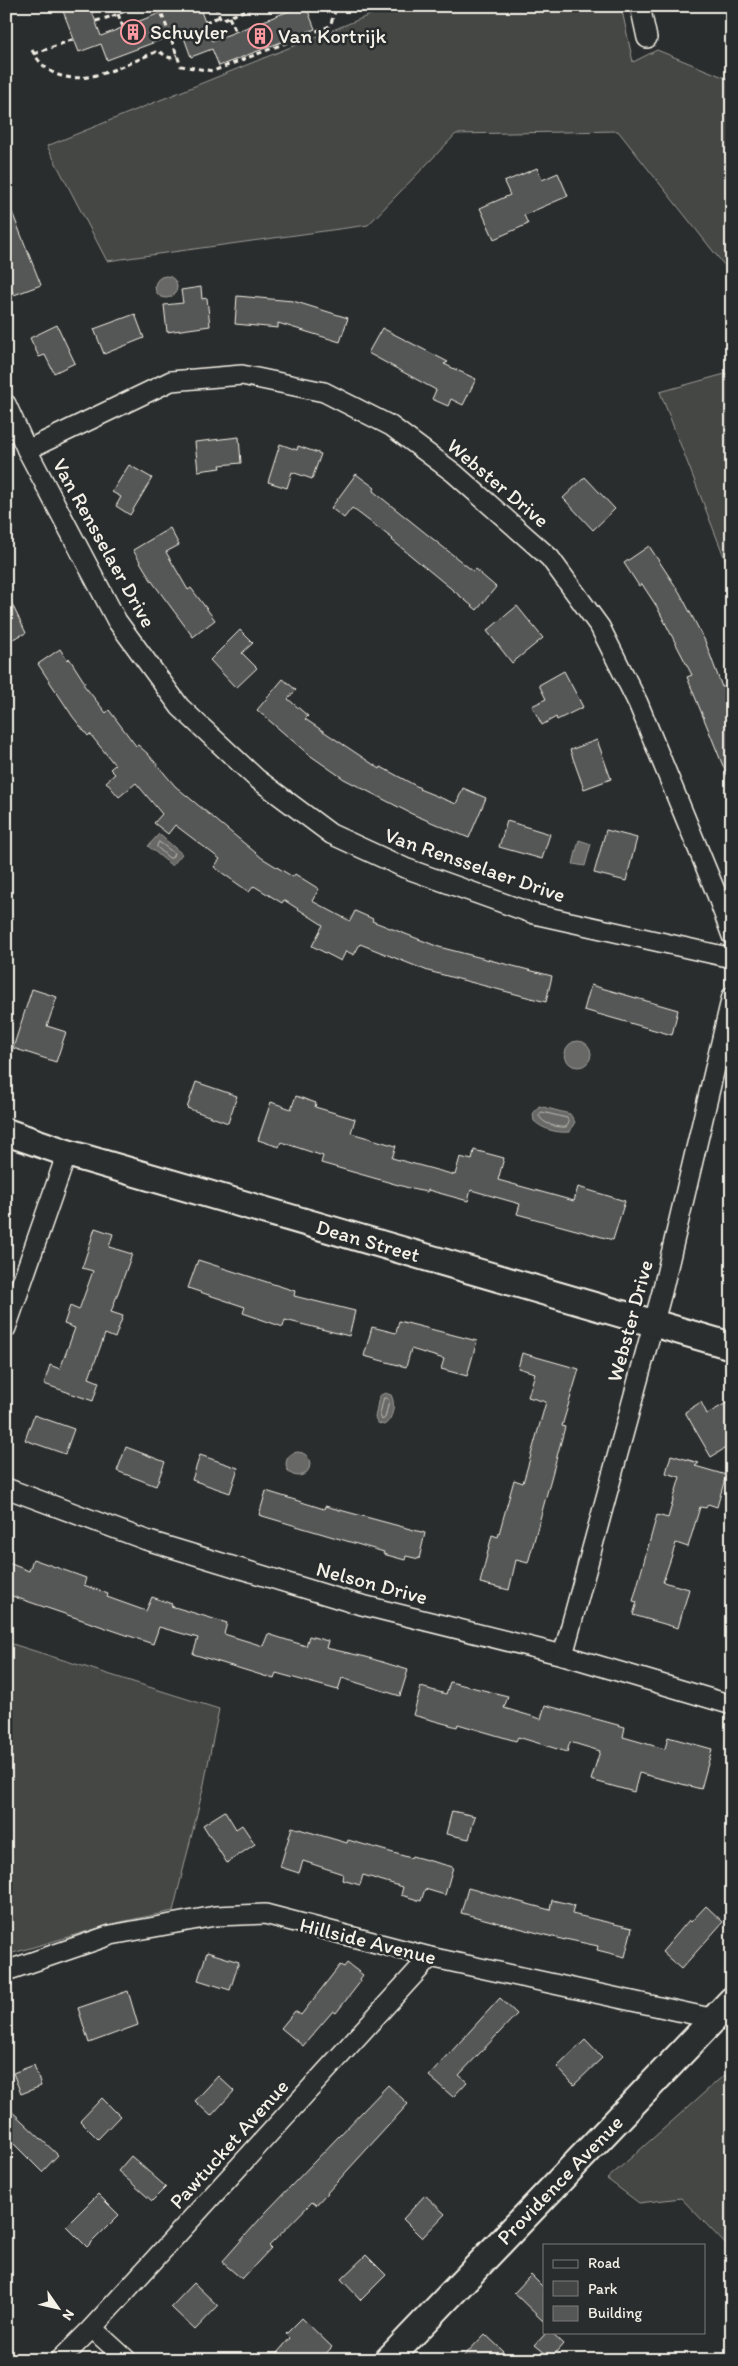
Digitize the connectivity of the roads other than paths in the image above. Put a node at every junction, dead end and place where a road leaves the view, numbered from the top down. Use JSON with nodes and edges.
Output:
{"nodes":[{"id":1,"x":640,"y":6,"type":"edge"},
{"id":2,"x":647,"y":38,"type":"dead end"},
{"id":3,"x":6,"y":404,"type":"edge"},
{"id":4,"x":27,"y":450,"type":"junction"},
{"id":5,"x":732,"y":936,"type":"edge"},
{"id":6,"x":732,"y":958,"type":"edge"},
{"id":7,"x":732,"y":996,"type":"edge"},
{"id":8,"x":6,"y":1132,"type":"edge"},
{"id":9,"x":67,"y":1153,"type":"junction"},
{"id":10,"x":653,"y":1324,"type":"junction"},
{"id":11,"x":6,"y":1328,"type":"edge"},
{"id":12,"x":732,"y":1346,"type":"edge"},
{"id":13,"x":6,"y":1488,"type":"edge"},
{"id":14,"x":564,"y":1655,"type":"junction"},
{"id":15,"x":732,"y":1705,"type":"edge"},
{"id":16,"x":430,"y":1957,"type":"junction"},
{"id":17,"x":6,"y":1971,"type":"edge"},
{"id":18,"x":726,"y":2015,"type":"edge"},
{"id":19,"x":92,"y":2328,"type":"junction"},
{"id":20,"x":60,"y":2360,"type":"edge"},
{"id":21,"x":127,"y":2360,"type":"edge"},
{"id":22,"x":388,"y":2360,"type":"edge"}],
"edges":[{"from":1,"to":2,"type":"street"},
{"from":3,"to":4,"type":"street","name":"Van Rensselaer Drive"},
{"from":4,"to":5,"type":"street","name":"Webster Drive"},
{"from":4,"to":6,"type":"street","name":"Van Rensselaer Drive"},
{"from":7,"to":10,"type":"street","name":"Webster Drive"},
{"from":8,"to":9,"type":"street","name":"Dean Street"},
{"from":9,"to":10,"type":"street","name":"Dean Street"},
{"from":9,"to":11,"type":"street"},
{"from":10,"to":12,"type":"street","name":"Dean Street"},
{"from":10,"to":14,"type":"street","name":"Webster Drive"},
{"from":13,"to":14,"type":"street","name":"Nelson Drive"},
{"from":14,"to":15,"type":"street","name":"Nelson Drive"},
{"from":16,"to":17,"type":"street","name":"Hillside Avenue"},
{"from":16,"to":18,"type":"street","name":"Hillside Avenue"},
{"from":16,"to":19,"type":"street","name":"Pawtucket Avenue"},
{"from":18,"to":22,"type":"street","name":"Providence Avenue"},
{"from":19,"to":20,"type":"street","name":"Pawtucket Avenue"},
{"from":19,"to":21,"type":"street"}]}
